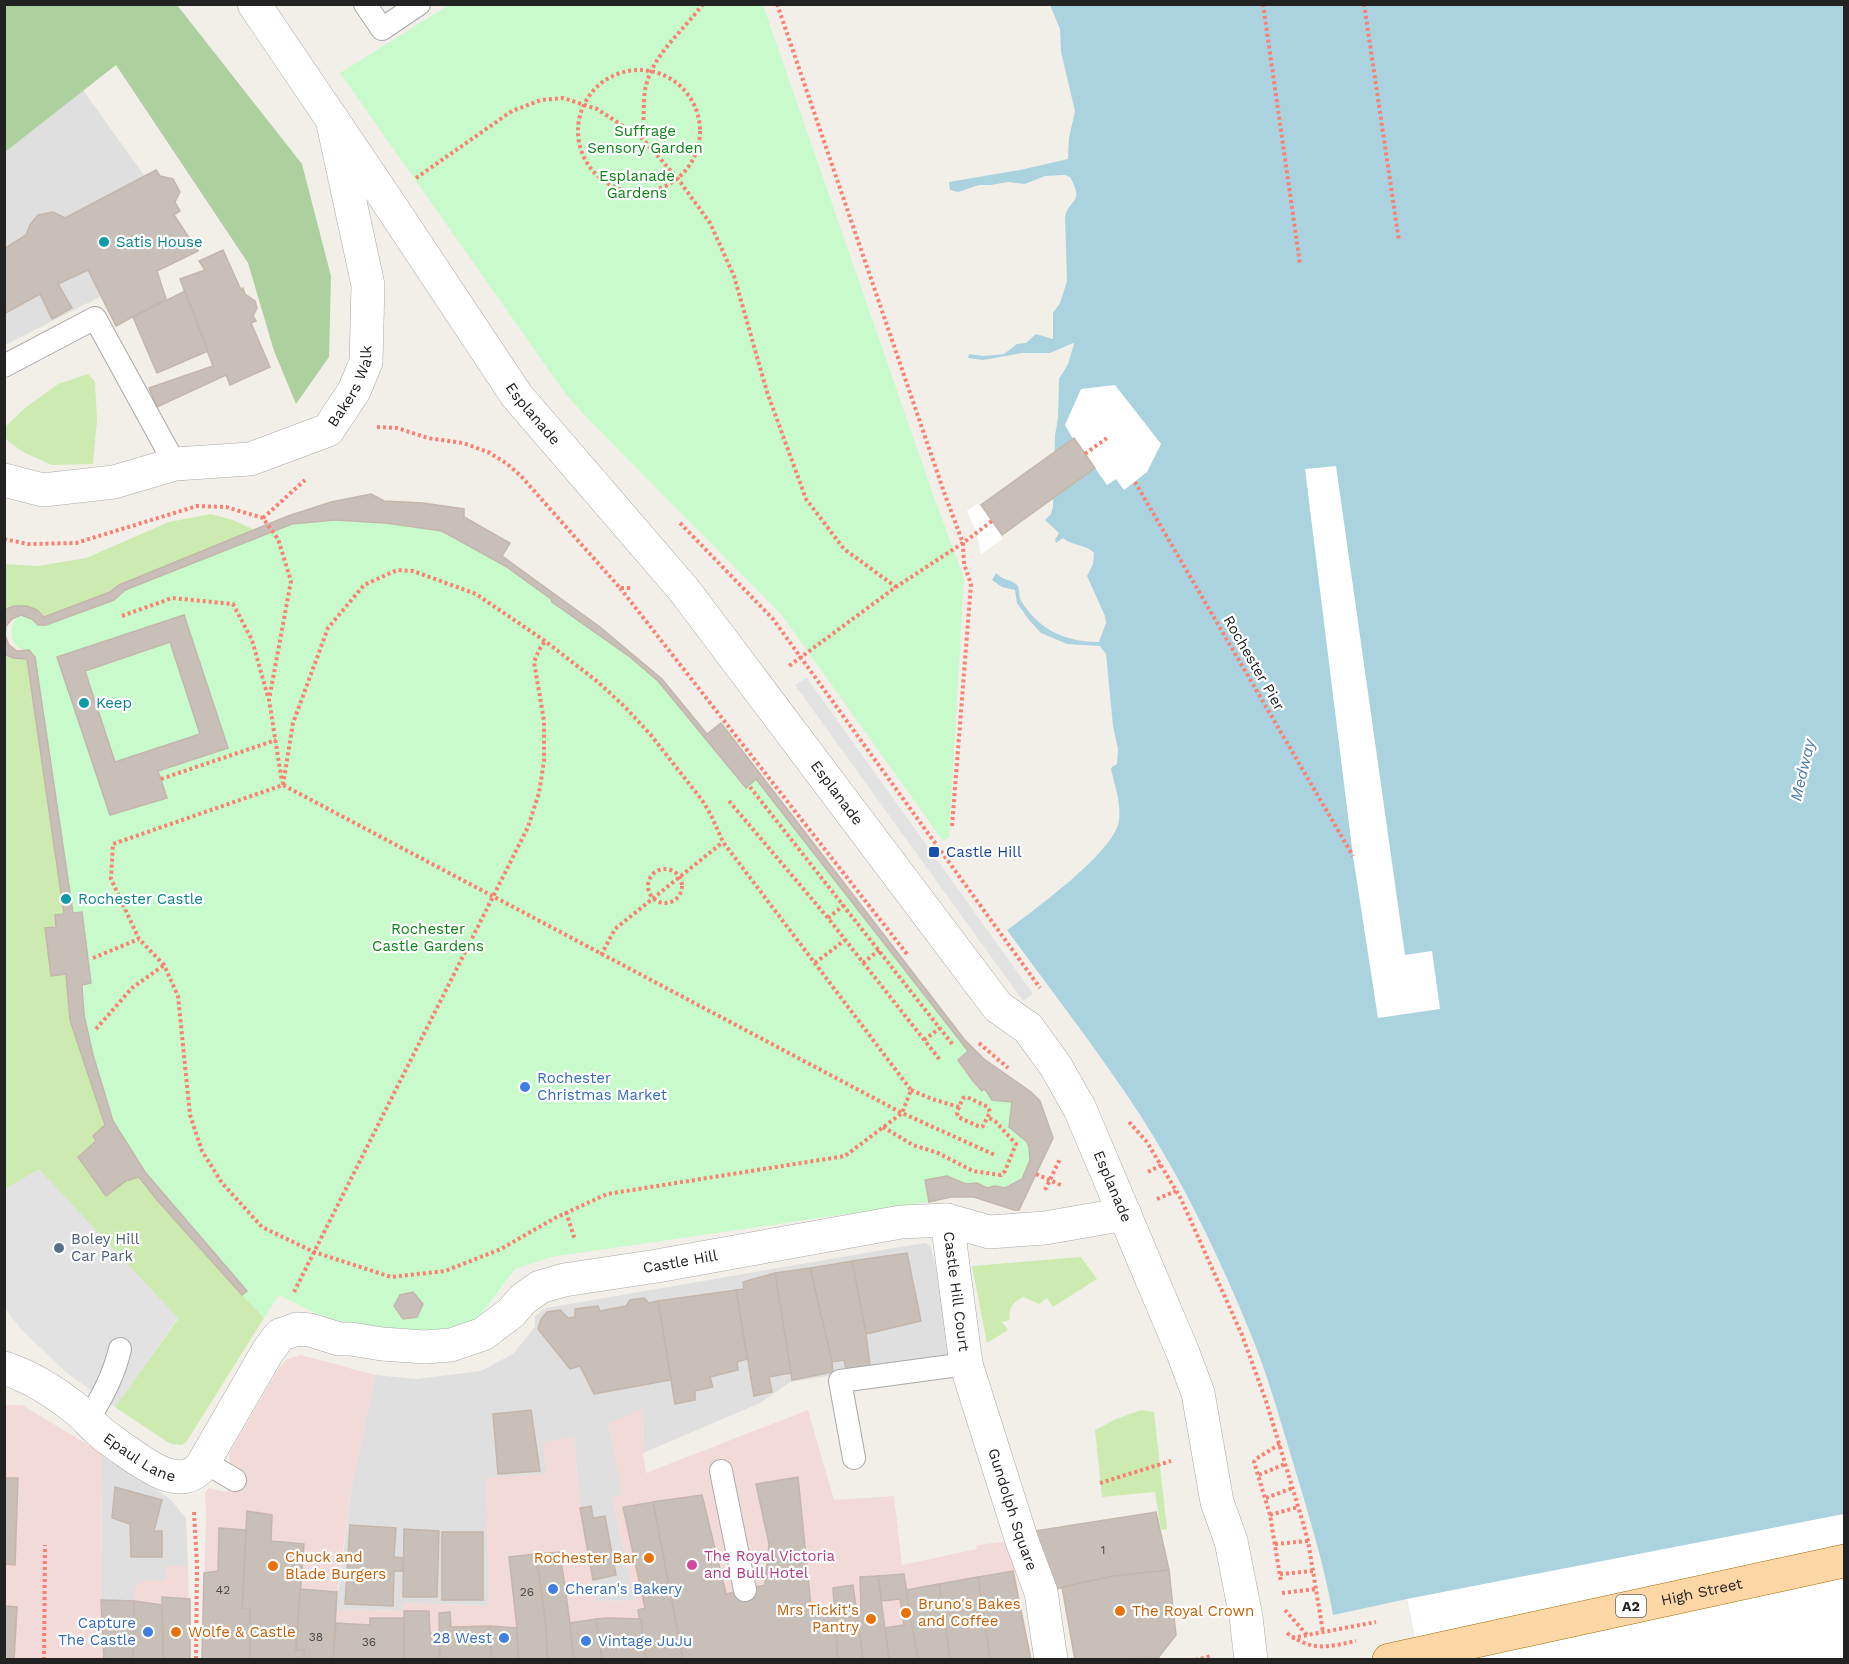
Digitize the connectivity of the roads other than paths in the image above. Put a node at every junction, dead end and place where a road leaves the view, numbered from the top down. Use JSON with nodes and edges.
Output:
{"nodes":[{"id":1,"x":254,"y":4,"type":"edge"},
{"id":2,"x":365,"y":4,"type":"edge"},
{"id":3,"x":419,"y":4,"type":"edge"},
{"id":4,"x":332,"y":118,"type":"junction"},
{"id":5,"x":4,"y":366,"type":"edge"},
{"id":6,"x":175,"y":464,"type":"junction"},
{"id":7,"x":4,"y":480,"type":"edge"},
{"id":8,"x":1125,"y":1214,"type":"junction"},
{"id":9,"x":947,"y":1220,"type":"junction"},
{"id":10,"x":120,"y":1349,"type":"dead end"},
{"id":11,"x":966,"y":1364,"type":"junction"},
{"id":12,"x":4,"y":1368,"type":"edge"},
{"id":13,"x":88,"y":1419,"type":"junction"},
{"id":14,"x":854,"y":1458,"type":"dead end"},
{"id":15,"x":195,"y":1469,"type":"junction"},
{"id":16,"x":721,"y":1471,"type":"dead end"},
{"id":17,"x":235,"y":1480,"type":"dead end"},
{"id":18,"x":1845,"y":1561,"type":"edge"},
{"id":19,"x":745,"y":1590,"type":"dead end"},
{"id":20,"x":1403,"y":1656,"type":"edge"},
{"id":21,"x":1051,"y":1659,"type":"edge"},
{"id":22,"x":1251,"y":1659,"type":"edge"}],
"edges":[{"from":1,"to":4,"type":"street","name":"Esplanade"},
{"from":2,"to":3,"type":"lane"},
{"from":4,"to":6,"type":"street","name":"Bakers Walk"},
{"from":4,"to":8,"type":"street","name":"Esplanade"},
{"from":5,"to":6,"type":"lane"},
{"from":6,"to":7,"type":"street","name":"Bakers Walk"},
{"from":8,"to":9,"type":"street","name":"Castle Hill"},
{"from":8,"to":22,"type":"street","name":"Esplanade"},
{"from":9,"to":11,"type":"street","name":"Castle Hill Court"},
{"from":9,"to":15,"type":"street","name":"Castle Hill"},
{"from":10,"to":13,"type":"lane"},
{"from":11,"to":14,"type":"lane"},
{"from":11,"to":21,"type":"street","name":"Gundolph Square"},
{"from":12,"to":13,"type":"street","name":"Epaul Lane"},
{"from":13,"to":15,"type":"street","name":"Epaul Lane"},
{"from":15,"to":17,"type":"lane"},
{"from":16,"to":19,"type":"lane"},
{"from":18,"to":20,"type":"main road","name":"High Street","number":"A2"}]}
